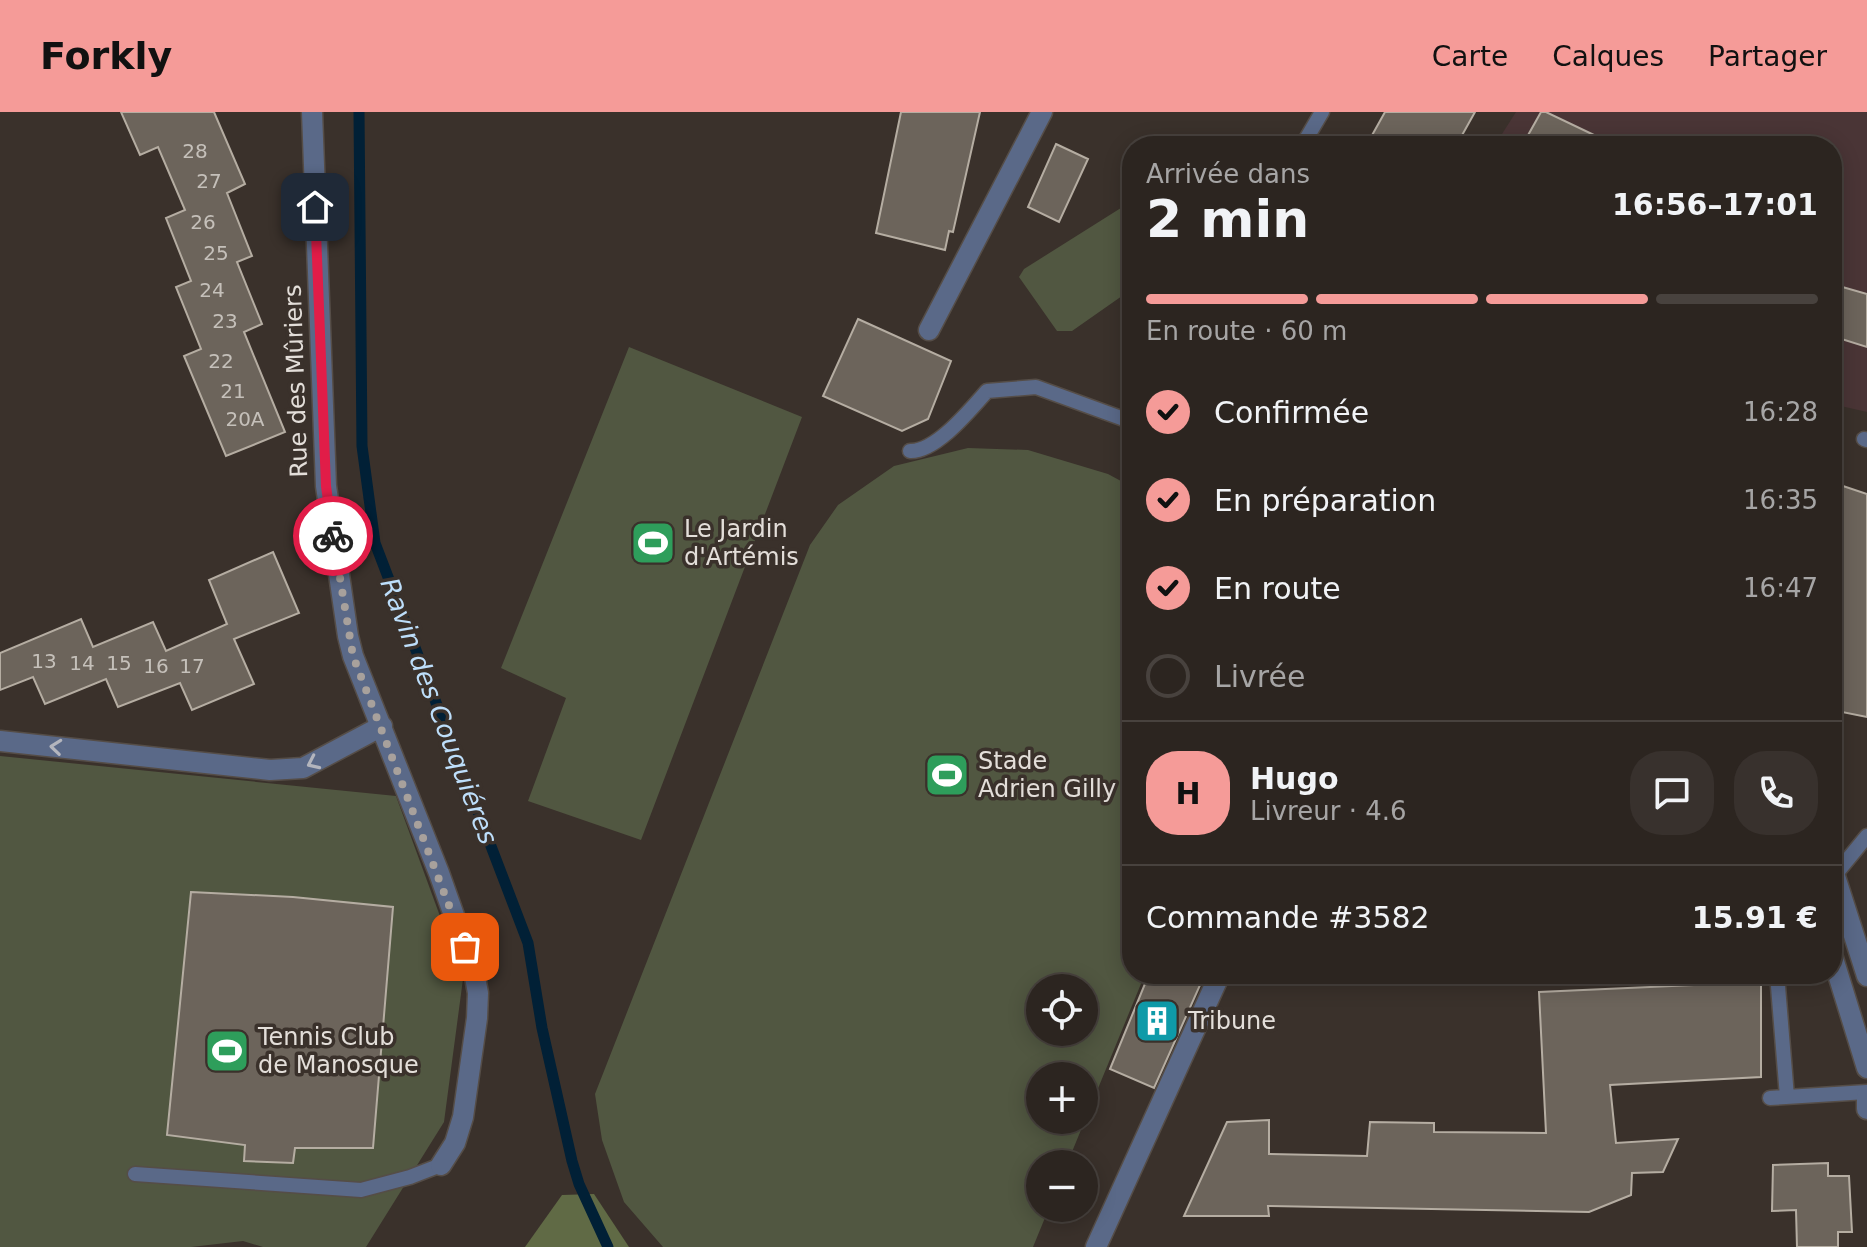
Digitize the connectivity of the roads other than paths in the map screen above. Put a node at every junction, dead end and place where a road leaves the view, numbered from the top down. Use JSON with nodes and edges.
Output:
{"nodes":[{"id":1,"x":312,"y":112,"type":"edge"},
{"id":2,"x":1042,"y":112,"type":"edge"},
{"id":3,"x":1322,"y":112,"type":"edge"},
{"id":4,"x":1308,"y":136,"type":"edge"},
{"id":5,"x":929,"y":330,"type":"dead end"},
{"id":6,"x":1122,"y":418,"type":"edge"},
{"id":7,"x":910,"y":451,"type":"dead end"},
{"id":8,"x":382,"y":726,"type":"junction"},
{"id":9,"x":0,"y":741,"type":"edge"},
{"id":10,"x":1867,"y":836,"type":"edge"},
{"id":11,"x":1842,"y":862,"type":"edge"},
{"id":12,"x":1842,"y":899,"type":"edge"},
{"id":13,"x":1867,"y":976,"type":"edge"},
{"id":14,"x":1215,"y":984,"type":"edge"},
{"id":15,"x":1778,"y":984,"type":"edge"},
{"id":16,"x":1841,"y":984,"type":"edge"},
{"id":17,"x":1867,"y":1068,"type":"edge"},
{"id":18,"x":1867,"y":1094,"type":"edge"},
{"id":19,"x":1787,"y":1097,"type":"junction"},
{"id":20,"x":1770,"y":1098,"type":"dead end"},
{"id":21,"x":1867,"y":1109,"type":"edge"},
{"id":22,"x":441,"y":1165,"type":"joint"},
{"id":23,"x":135,"y":1174,"type":"dead end"},
{"id":24,"x":1096,"y":1247,"type":"edge"}],
"edges":[{"from":1,"to":8,"type":"street","name":"Rue des Mûriers"},
{"from":2,"to":5,"type":"street"},
{"from":3,"to":4,"type":"lane"},
{"from":6,"to":7,"type":"lane"},
{"from":8,"to":9,"type":"street","one_way":true},
{"from":8,"to":22,"type":"street","name":"Rue des Mûriers"},
{"from":10,"to":11,"type":"lane"},
{"from":12,"to":13,"type":"street"},
{"from":14,"to":24,"type":"street"},
{"from":15,"to":19,"type":"lane"},
{"from":16,"to":17,"type":"street"},
{"from":18,"to":19,"type":"lane"},
{"from":18,"to":21,"type":"street"},
{"from":19,"to":20,"type":"lane"},
{"from":22,"to":23,"type":"lane"}]}
